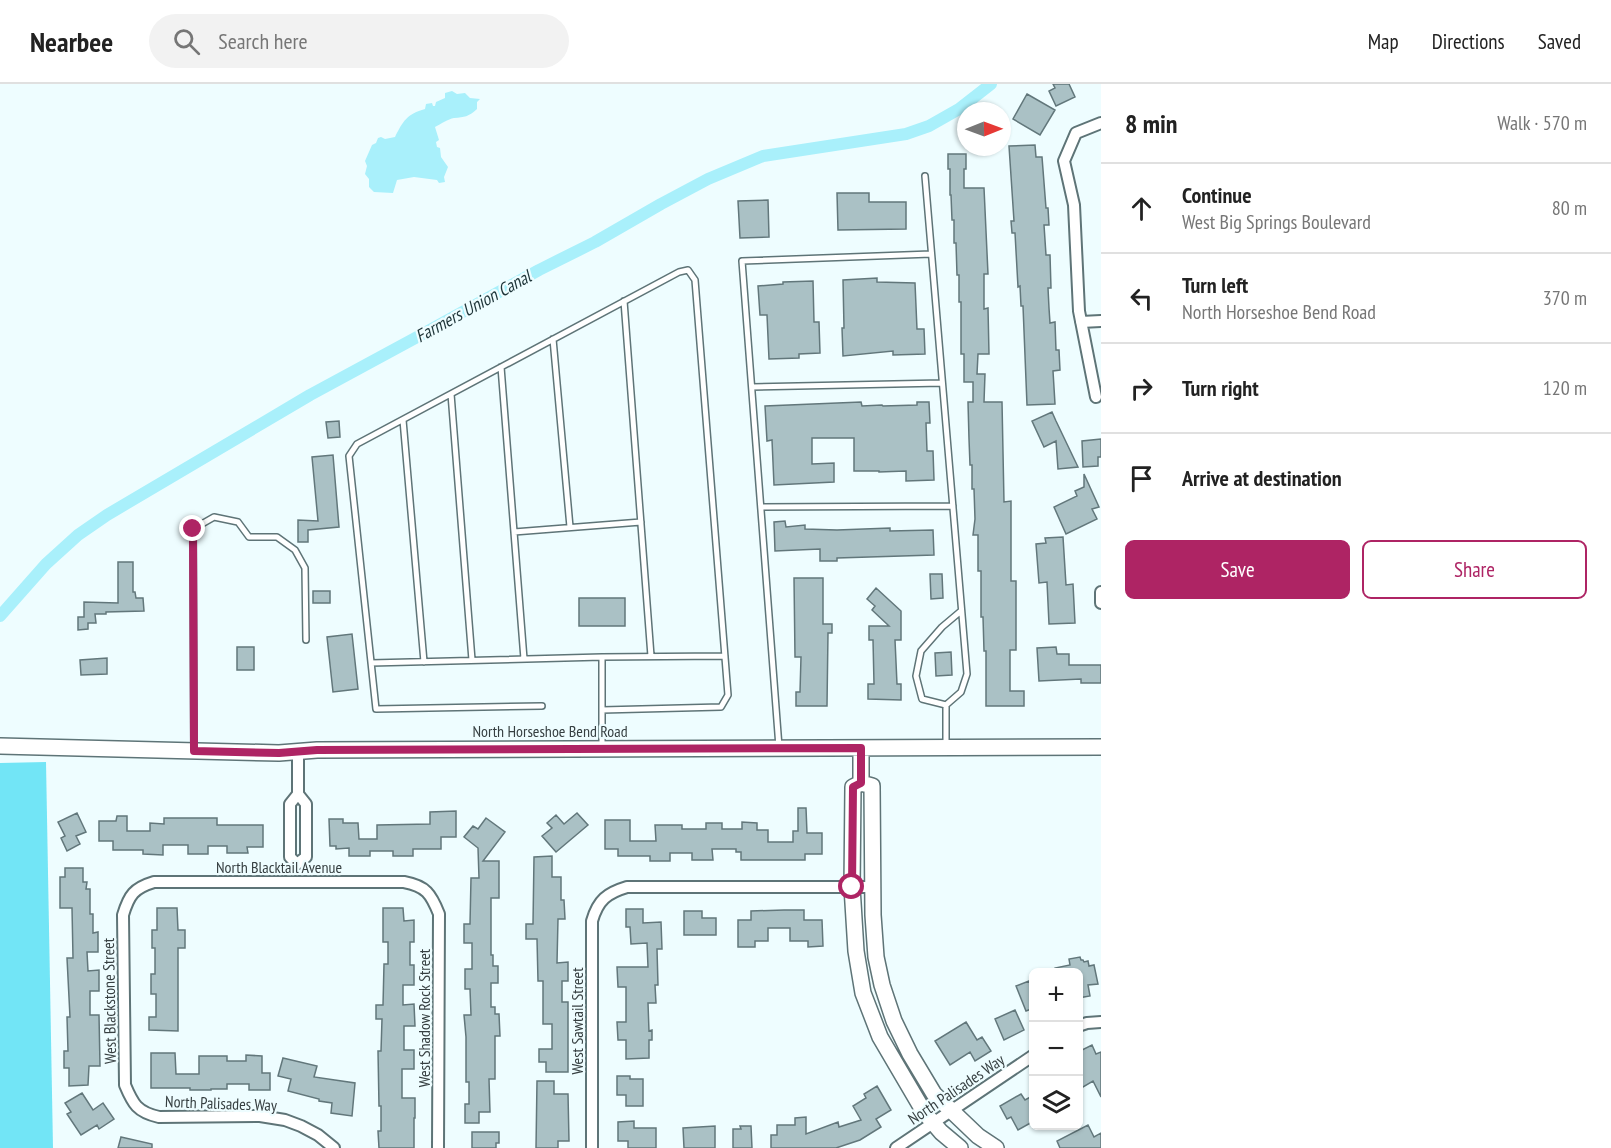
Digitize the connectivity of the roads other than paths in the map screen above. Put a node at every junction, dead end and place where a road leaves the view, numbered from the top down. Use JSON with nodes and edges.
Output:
{"nodes":[{"id":1,"x":1101,"y":123,"type":"edge"},
{"id":2,"x":925,"y":176,"type":"dead end"},
{"id":3,"x":931,"y":254,"type":"junction"},
{"id":4,"x":624,"y":301,"type":"junction"},
{"id":5,"x":1101,"y":321,"type":"edge"},
{"id":6,"x":1081,"y":322,"type":"junction"},
{"id":7,"x":553,"y":339,"type":"junction"},
{"id":8,"x":501,"y":367,"type":"junction"},
{"id":9,"x":942,"y":383,"type":"junction"},
{"id":10,"x":752,"y":387,"type":"junction"},
{"id":11,"x":451,"y":394,"type":"junction"},
{"id":12,"x":1096,"y":397,"type":"dead end"},
{"id":13,"x":403,"y":420,"type":"junction"},
{"id":14,"x":952,"y":506,"type":"junction"},
{"id":15,"x":761,"y":507,"type":"junction"},
{"id":16,"x":641,"y":522,"type":"junction"},
{"id":17,"x":570,"y":527,"type":"junction"},
{"id":18,"x":514,"y":532,"type":"junction"},
{"id":19,"x":1101,"y":592,"type":"edge"},
{"id":20,"x":1101,"y":603,"type":"edge"},
{"id":21,"x":962,"y":611,"type":"junction"},
{"id":22,"x":306,"y":640,"type":"dead end"},
{"id":23,"x":651,"y":656,"type":"junction"},
{"id":24,"x":724,"y":656,"type":"junction"},
{"id":25,"x":602,"y":657,"type":"junction"},
{"id":26,"x":524,"y":659,"type":"junction"},
{"id":27,"x":472,"y":660,"type":"junction"},
{"id":28,"x":424,"y":662,"type":"junction"},
{"id":29,"x":371,"y":663,"type":"junction"},
{"id":30,"x":946,"y":705,"type":"junction"},
{"id":31,"x":542,"y":706,"type":"dead end"},
{"id":32,"x":602,"y":710,"type":"junction"},
{"id":33,"x":0,"y":746,"type":"edge"},
{"id":34,"x":945,"y":747,"type":"junction"},
{"id":35,"x":1101,"y":747,"type":"edge"},
{"id":36,"x":602,"y":748,"type":"junction"},
{"id":37,"x":779,"y":748,"type":"junction"},
{"id":38,"x":861,"y":748,"type":"junction"},
{"id":39,"x":194,"y":751,"type":"junction"},
{"id":40,"x":298,"y":751,"type":"junction"},
{"id":41,"x":861,"y":783,"type":"junction"},
{"id":42,"x":298,"y":794,"type":"junction"},
{"id":43,"x":297,"y":864,"type":"junction"},
{"id":44,"x":297,"y":882,"type":"junction"},
{"id":45,"x":852,"y":887,"type":"junction"},
{"id":46,"x":873,"y":887,"type":"junction"},
{"id":47,"x":427,"y":890,"type":"joint"},
{"id":48,"x":132,"y":892,"type":"joint"},
{"id":49,"x":1101,"y":1022,"type":"edge"},
{"id":50,"x":1083,"y":1024,"type":"edge"},
{"id":51,"x":1029,"y":1058,"type":"edge"},
{"id":52,"x":138,"y":1109,"type":"joint"},
{"id":53,"x":951,"y":1111,"type":"junction"},
{"id":54,"x":933,"y":1123,"type":"junction"},
{"id":55,"x":334,"y":1148,"type":"edge"},
{"id":56,"x":438,"y":1148,"type":"edge"},
{"id":57,"x":592,"y":1148,"type":"edge"},
{"id":58,"x":896,"y":1148,"type":"edge"},
{"id":59,"x":960,"y":1148,"type":"edge"},
{"id":60,"x":996,"y":1148,"type":"edge"}],
"edges":[{"from":1,"to":6,"type":"street"},
{"from":2,"to":3,"type":"lane"},
{"from":3,"to":9,"type":"lane"},
{"from":3,"to":10,"type":"lane"},
{"from":4,"to":7,"type":"lane"},
{"from":4,"to":16,"type":"lane"},
{"from":4,"to":24,"type":"lane"},
{"from":5,"to":6,"type":"street"},
{"from":6,"to":12,"type":"street"},
{"from":7,"to":8,"type":"lane"},
{"from":7,"to":17,"type":"lane"},
{"from":8,"to":11,"type":"lane"},
{"from":8,"to":18,"type":"lane"},
{"from":9,"to":10,"type":"lane"},
{"from":9,"to":14,"type":"lane"},
{"from":10,"to":15,"type":"lane"},
{"from":11,"to":13,"type":"lane"},
{"from":11,"to":27,"type":"lane"},
{"from":13,"to":28,"type":"lane"},
{"from":13,"to":29,"type":"lane"},
{"from":14,"to":15,"type":"lane"},
{"from":14,"to":21,"type":"lane"},
{"from":15,"to":37,"type":"lane"},
{"from":16,"to":17,"type":"lane"},
{"from":16,"to":23,"type":"lane"},
{"from":17,"to":18,"type":"lane"},
{"from":18,"to":26,"type":"lane"},
{"from":19,"to":20,"type":"street"},
{"from":21,"to":30,"type":"lane"},
{"from":21,"to":30,"type":"lane"},
{"from":22,"to":39,"type":"lane"},
{"from":23,"to":24,"type":"lane"},
{"from":23,"to":25,"type":"lane"},
{"from":24,"to":32,"type":"lane"},
{"from":25,"to":26,"type":"lane"},
{"from":25,"to":32,"type":"lane"},
{"from":26,"to":27,"type":"lane"},
{"from":27,"to":28,"type":"lane"},
{"from":28,"to":29,"type":"lane"},
{"from":29,"to":31,"type":"lane"},
{"from":30,"to":34,"type":"lane"},
{"from":32,"to":36,"type":"lane"},
{"from":33,"to":39,"type":"street","name":"North Horseshoe Bend Road"},
{"from":34,"to":35,"type":"street","name":"North Horseshoe Bend Road"},
{"from":34,"to":38,"type":"street","name":"North Horseshoe Bend Road"},
{"from":36,"to":37,"type":"street","name":"North Horseshoe Bend Road"},
{"from":36,"to":40,"type":"street","name":"North Horseshoe Bend Road"},
{"from":37,"to":38,"type":"street","name":"North Horseshoe Bend Road"},
{"from":38,"to":41,"type":"street"},
{"from":39,"to":40,"type":"street","name":"North Horseshoe Bend Road"},
{"from":40,"to":42,"type":"street"},
{"from":41,"to":45,"type":"street"},
{"from":41,"to":46,"type":"street"},
{"from":42,"to":43,"type":"street"},
{"from":42,"to":43,"type":"street"},
{"from":43,"to":44,"type":"street"},
{"from":44,"to":47,"type":"street","name":"North Blacktail Avenue"},
{"from":44,"to":48,"type":"street","name":"North Blacktail Avenue"},
{"from":45,"to":46,"type":"street"},
{"from":45,"to":54,"type":"street"},
{"from":45,"to":57,"type":"street","name":"West Sawtail Street"},
{"from":46,"to":53,"type":"street"},
{"from":47,"to":56,"type":"street","name":"West Shadow Rock Street"},
{"from":48,"to":52,"type":"street","name":"West Blackstone Street"},
{"from":49,"to":50,"type":"street"},
{"from":51,"to":53,"type":"street","name":"North Palisades Way"},
{"from":52,"to":55,"type":"street","name":"North Palisades Way"},
{"from":53,"to":54,"type":"street","name":"North Palisades Way"},
{"from":53,"to":60,"type":"street"},
{"from":54,"to":58,"type":"street","name":"North Palisades Way"},
{"from":54,"to":59,"type":"street"}]}
